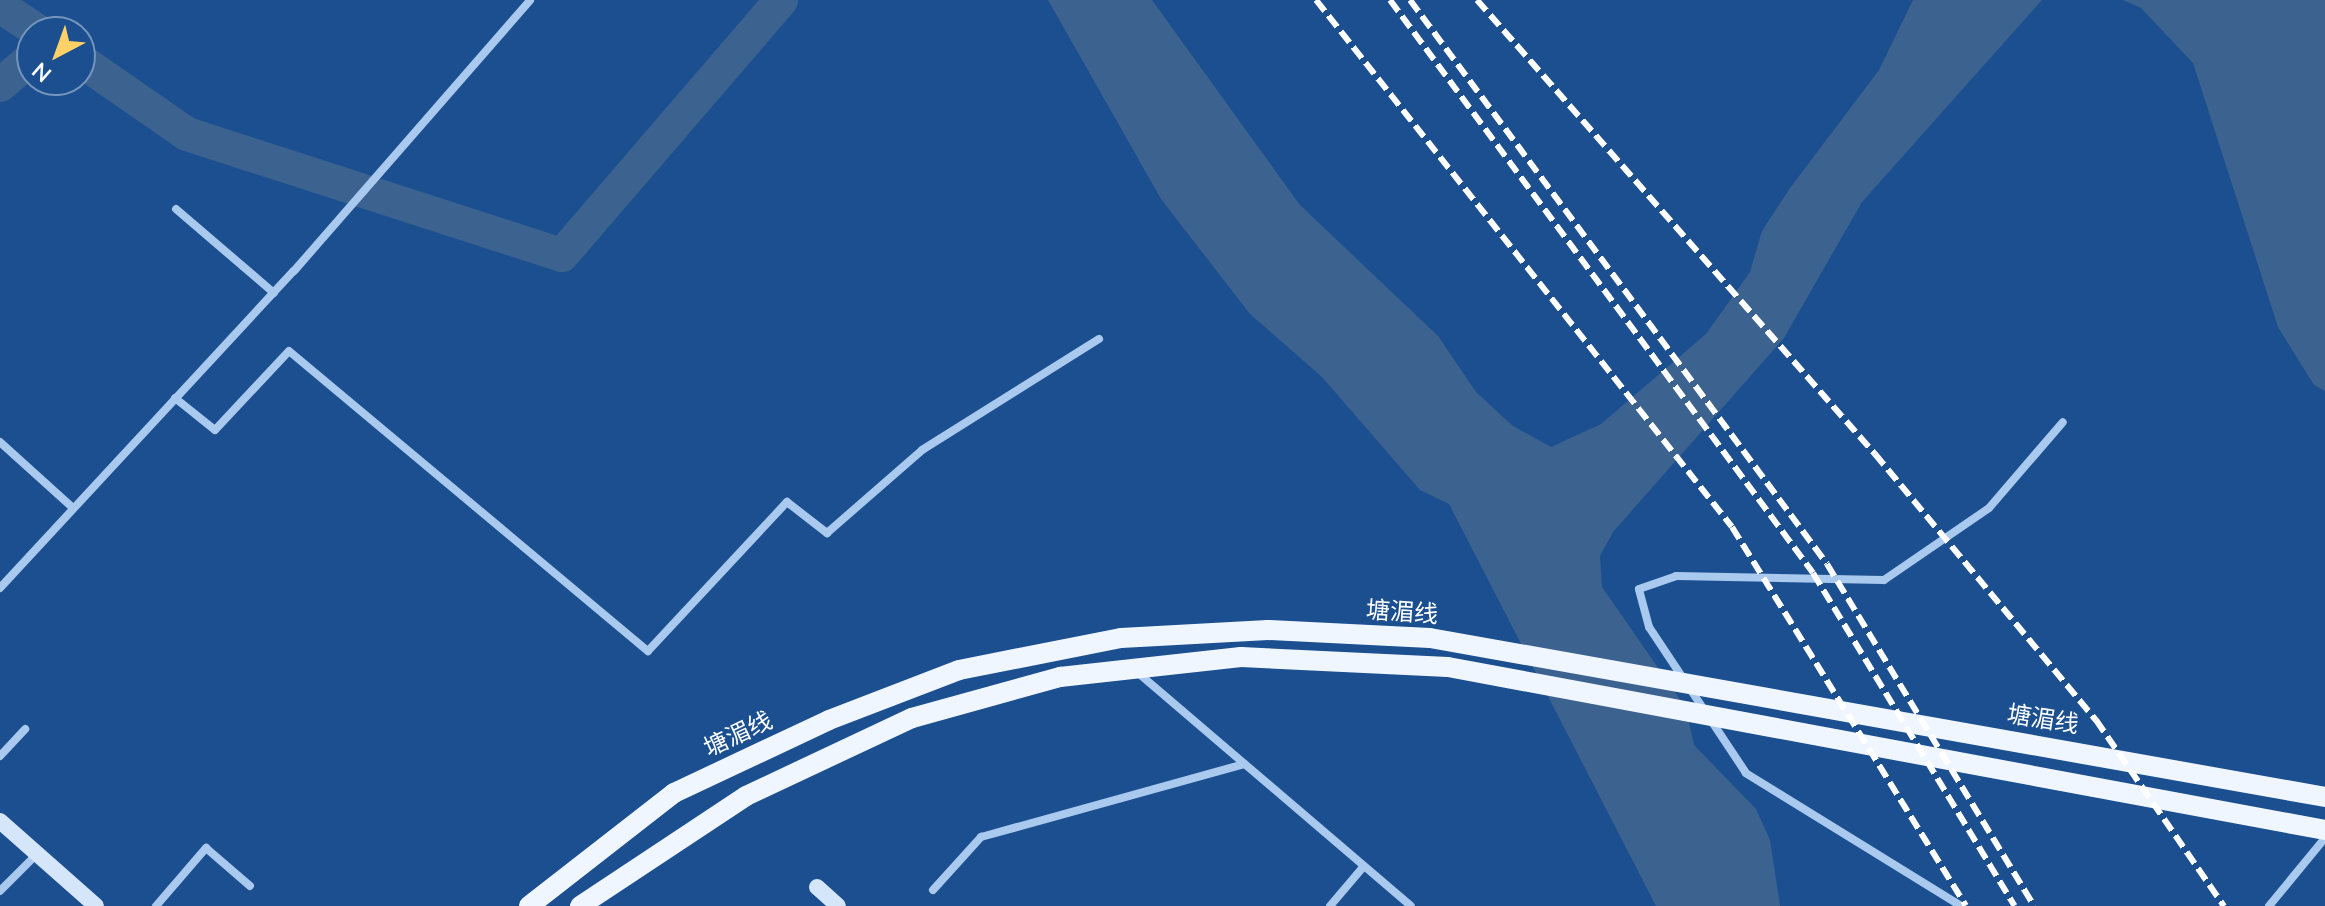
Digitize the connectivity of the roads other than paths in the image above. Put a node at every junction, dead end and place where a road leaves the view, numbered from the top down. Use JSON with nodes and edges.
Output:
{"nodes":[{"id":1,"x":530,"y":0,"type":"edge"},
{"id":2,"x":176,"y":209,"type":"dead end"},
{"id":3,"x":274,"y":293,"type":"junction"},
{"id":4,"x":1099,"y":339,"type":"dead end"},
{"id":5,"x":175,"y":398,"type":"junction"},
{"id":6,"x":2063,"y":422,"type":"dead end"},
{"id":7,"x":0,"y":442,"type":"edge"},
{"id":8,"x":73,"y":508,"type":"junction"},
{"id":9,"x":0,"y":588,"type":"edge"},
{"id":10,"x":1134,"y":669,"type":"junction"},
{"id":11,"x":25,"y":729,"type":"dead end"},
{"id":12,"x":0,"y":756,"type":"edge"},
{"id":13,"x":1244,"y":764,"type":"junction"},
{"id":14,"x":2325,"y":797,"type":"edge"},
{"id":15,"x":0,"y":821,"type":"edge"},
{"id":16,"x":2325,"y":830,"type":"edge"},
{"id":17,"x":2325,"y":838,"type":"edge"},
{"id":18,"x":37,"y":854,"type":"junction"},
{"id":19,"x":1364,"y":866,"type":"junction"},
{"id":20,"x":250,"y":886,"type":"dead end"},
{"id":21,"x":817,"y":887,"type":"dead end"},
{"id":22,"x":933,"y":890,"type":"dead end"},
{"id":23,"x":0,"y":891,"type":"edge"},
{"id":24,"x":1400,"y":897,"type":"junction"},
{"id":25,"x":96,"y":906,"type":"edge"},
{"id":26,"x":156,"y":906,"type":"edge"},
{"id":27,"x":529,"y":906,"type":"edge"},
{"id":28,"x":580,"y":906,"type":"edge"},
{"id":29,"x":838,"y":906,"type":"edge"},
{"id":30,"x":1330,"y":906,"type":"edge"},
{"id":31,"x":1393,"y":906,"type":"edge"},
{"id":32,"x":1411,"y":906,"type":"edge"},
{"id":33,"x":1961,"y":906,"type":"edge"},
{"id":34,"x":2269,"y":906,"type":"edge"}],
"edges":[{"from":1,"to":3,"type":"street"},
{"from":2,"to":3,"type":"street"},
{"from":3,"to":5,"type":"street"},
{"from":4,"to":5,"type":"street"},
{"from":5,"to":8,"type":"street"},
{"from":6,"to":33,"type":"street"},
{"from":7,"to":8,"type":"street"},
{"from":8,"to":9,"type":"street"},
{"from":10,"to":13,"type":"street"},
{"from":10,"to":16,"type":"main road"},
{"from":10,"to":28,"type":"main road"},
{"from":11,"to":12,"type":"street"},
{"from":13,"to":19,"type":"street"},
{"from":13,"to":22,"type":"street"},
{"from":14,"to":27,"type":"main road","name":"塘湄线"},
{"from":15,"to":18,"type":"street"},
{"from":17,"to":34,"type":"street"},
{"from":18,"to":23,"type":"street"},
{"from":18,"to":25,"type":"street"},
{"from":19,"to":24,"type":"street"},
{"from":19,"to":30,"type":"street"},
{"from":20,"to":26,"type":"street"},
{"from":21,"to":29,"type":"street"},
{"from":24,"to":31,"type":"street"},
{"from":24,"to":32,"type":"street"}]}
